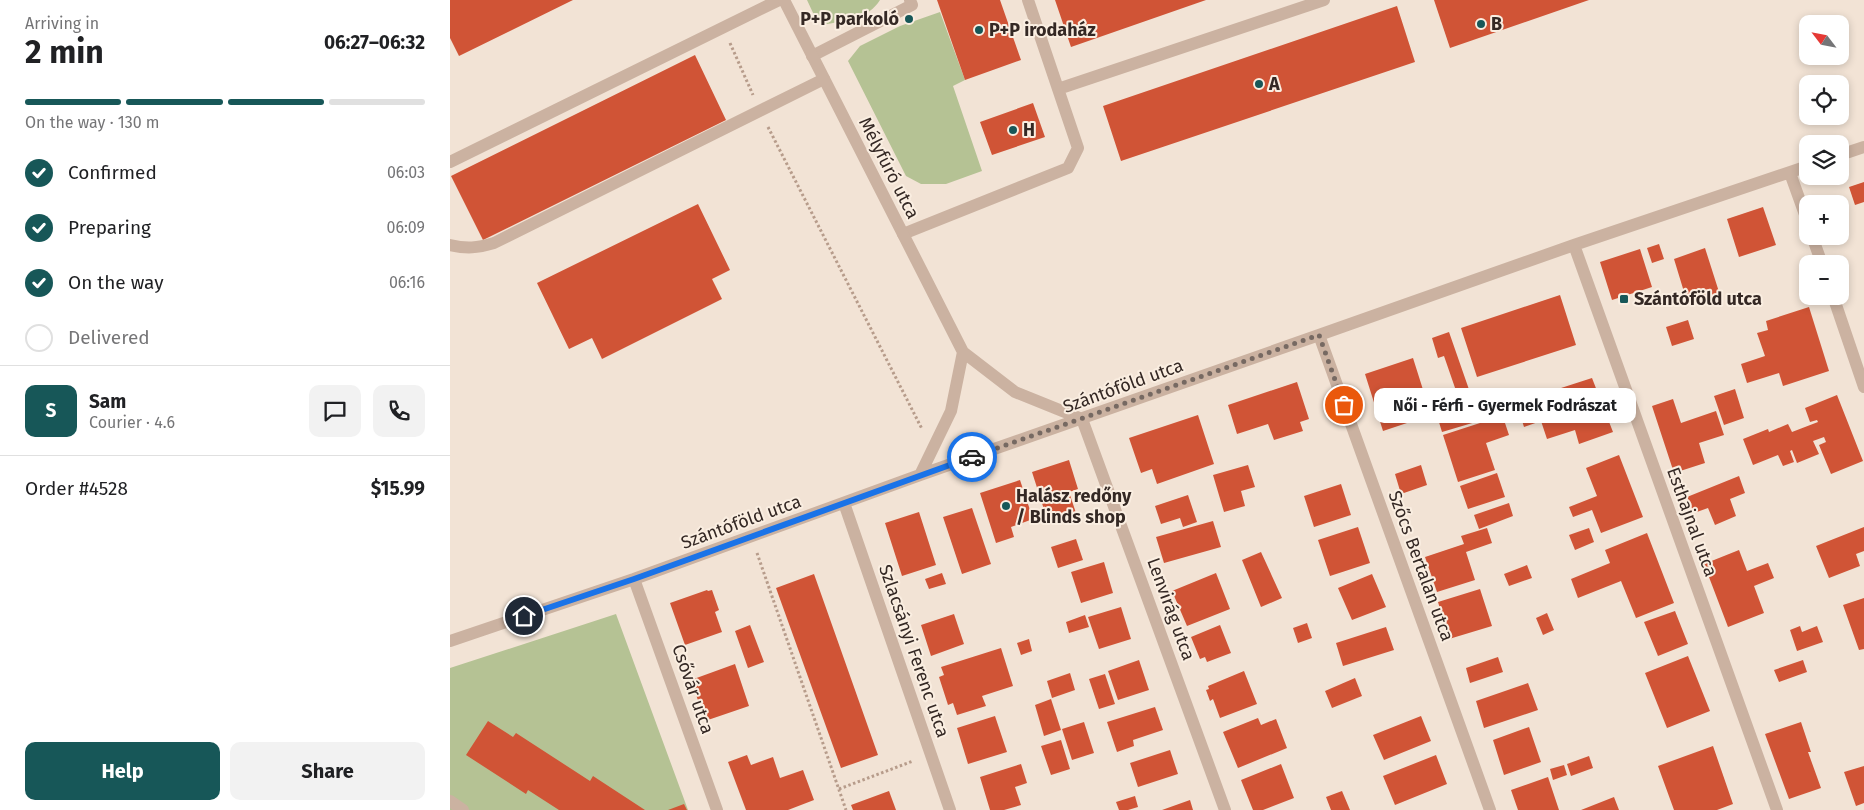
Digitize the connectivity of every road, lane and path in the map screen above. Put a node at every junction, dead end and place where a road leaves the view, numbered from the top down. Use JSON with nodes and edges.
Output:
{"nodes":[{"id":1,"x":779,"y":0,"type":"edge"},
{"id":2,"x":784,"y":0,"type":"edge"},
{"id":3,"x":910,"y":0,"type":"edge"},
{"id":4,"x":1028,"y":0,"type":"edge"},
{"id":5,"x":1324,"y":0,"type":"edge"},
{"id":6,"x":723,"y":28,"type":"junction"},
{"id":7,"x":812,"y":56,"type":"junction"},
{"id":8,"x":824,"y":79,"type":"junction"},
{"id":9,"x":1058,"y":89,"type":"junction"},
{"id":10,"x":760,"y":111,"type":"junction"},
{"id":11,"x":1864,"y":146,"type":"edge"},
{"id":12,"x":1849,"y":152,"type":"edge"},
{"id":13,"x":450,"y":162,"type":"edge"},
{"id":14,"x":1799,"y":170,"type":"edge"},
{"id":15,"x":1790,"y":173,"type":"junction"},
{"id":16,"x":1799,"y":198,"type":"edge"},
{"id":17,"x":903,"y":234,"type":"junction"},
{"id":18,"x":450,"y":245,"type":"edge"},
{"id":19,"x":1574,"y":246,"type":"junction"},
{"id":20,"x":1836,"y":305,"type":"edge"},
{"id":21,"x":1319,"y":335,"type":"junction"},
{"id":22,"x":963,"y":352,"type":"junction"},
{"id":23,"x":1864,"y":387,"type":"edge"},
{"id":24,"x":1082,"y":419,"type":"junction"},
{"id":25,"x":933,"y":449,"type":"junction"},
{"id":26,"x":920,"y":475,"type":"junction"},
{"id":27,"x":844,"y":503,"type":"junction"},
{"id":28,"x":761,"y":562,"type":"dead end"},
{"id":29,"x":634,"y":579,"type":"junction"},
{"id":30,"x":450,"y":641,"type":"edge"},
{"id":31,"x":909,"y":762,"type":"dead end"},
{"id":32,"x":839,"y":789,"type":"junction"},
{"id":33,"x":450,"y":802,"type":"edge"},
{"id":34,"x":463,"y":810,"type":"edge"},
{"id":35,"x":717,"y":810,"type":"edge"},
{"id":36,"x":846,"y":810,"type":"edge"},
{"id":37,"x":950,"y":810,"type":"edge"},
{"id":38,"x":1225,"y":810,"type":"edge"},
{"id":39,"x":1490,"y":810,"type":"edge"},
{"id":40,"x":1777,"y":810,"type":"edge"}],
"edges":[{"from":1,"to":6,"type":"street"},
{"from":2,"to":7,"type":"street","name":"Mélyfúró utca"},
{"from":3,"to":7,"type":"street"},
{"from":4,"to":9,"type":"street"},
{"from":5,"to":9,"type":"street"},
{"from":6,"to":10,"type":"path"},
{"from":6,"to":13,"type":"street"},
{"from":7,"to":8,"type":"street","name":"Mélyfúró utca"},
{"from":8,"to":10,"type":"street"},
{"from":8,"to":17,"type":"street","name":"Mélyfúró utca"},
{"from":9,"to":17,"type":"street"},
{"from":10,"to":18,"type":"street"},
{"from":10,"to":25,"type":"path"},
{"from":11,"to":12,"type":"street"},
{"from":14,"to":15,"type":"street","name":"Szántóföld utca"},
{"from":15,"to":16,"type":"street"},
{"from":15,"to":19,"type":"street","name":"Szántóföld utca"},
{"from":17,"to":22,"type":"street","name":"Mélyfúró utca"},
{"from":19,"to":21,"type":"street","name":"Szántóföld utca"},
{"from":19,"to":40,"type":"street","name":"Esthajnal utca"},
{"from":20,"to":23,"type":"street"},
{"from":21,"to":24,"type":"street","name":"Szántóföld utca"},
{"from":21,"to":39,"type":"street","name":"Szőcs Bertalan utca"},
{"from":22,"to":24,"type":"street","name":"Mélyfúró utca"},
{"from":22,"to":25,"type":"street"},
{"from":24,"to":26,"type":"street","name":"Szántóföld utca"},
{"from":24,"to":38,"type":"street","name":"Lenvirág utca"},
{"from":25,"to":26,"type":"street"},
{"from":26,"to":27,"type":"street","name":"Szántóföld utca"},
{"from":27,"to":29,"type":"street","name":"Szántóföld utca"},
{"from":27,"to":37,"type":"street","name":"Szlacsányi Ferenc utca"},
{"from":28,"to":32,"type":"path"},
{"from":29,"to":30,"type":"street","name":"Szántóföld utca"},
{"from":29,"to":35,"type":"street","name":"Csővár utca"},
{"from":31,"to":32,"type":"path"},
{"from":32,"to":36,"type":"path"},
{"from":33,"to":34,"type":"street"}]}
